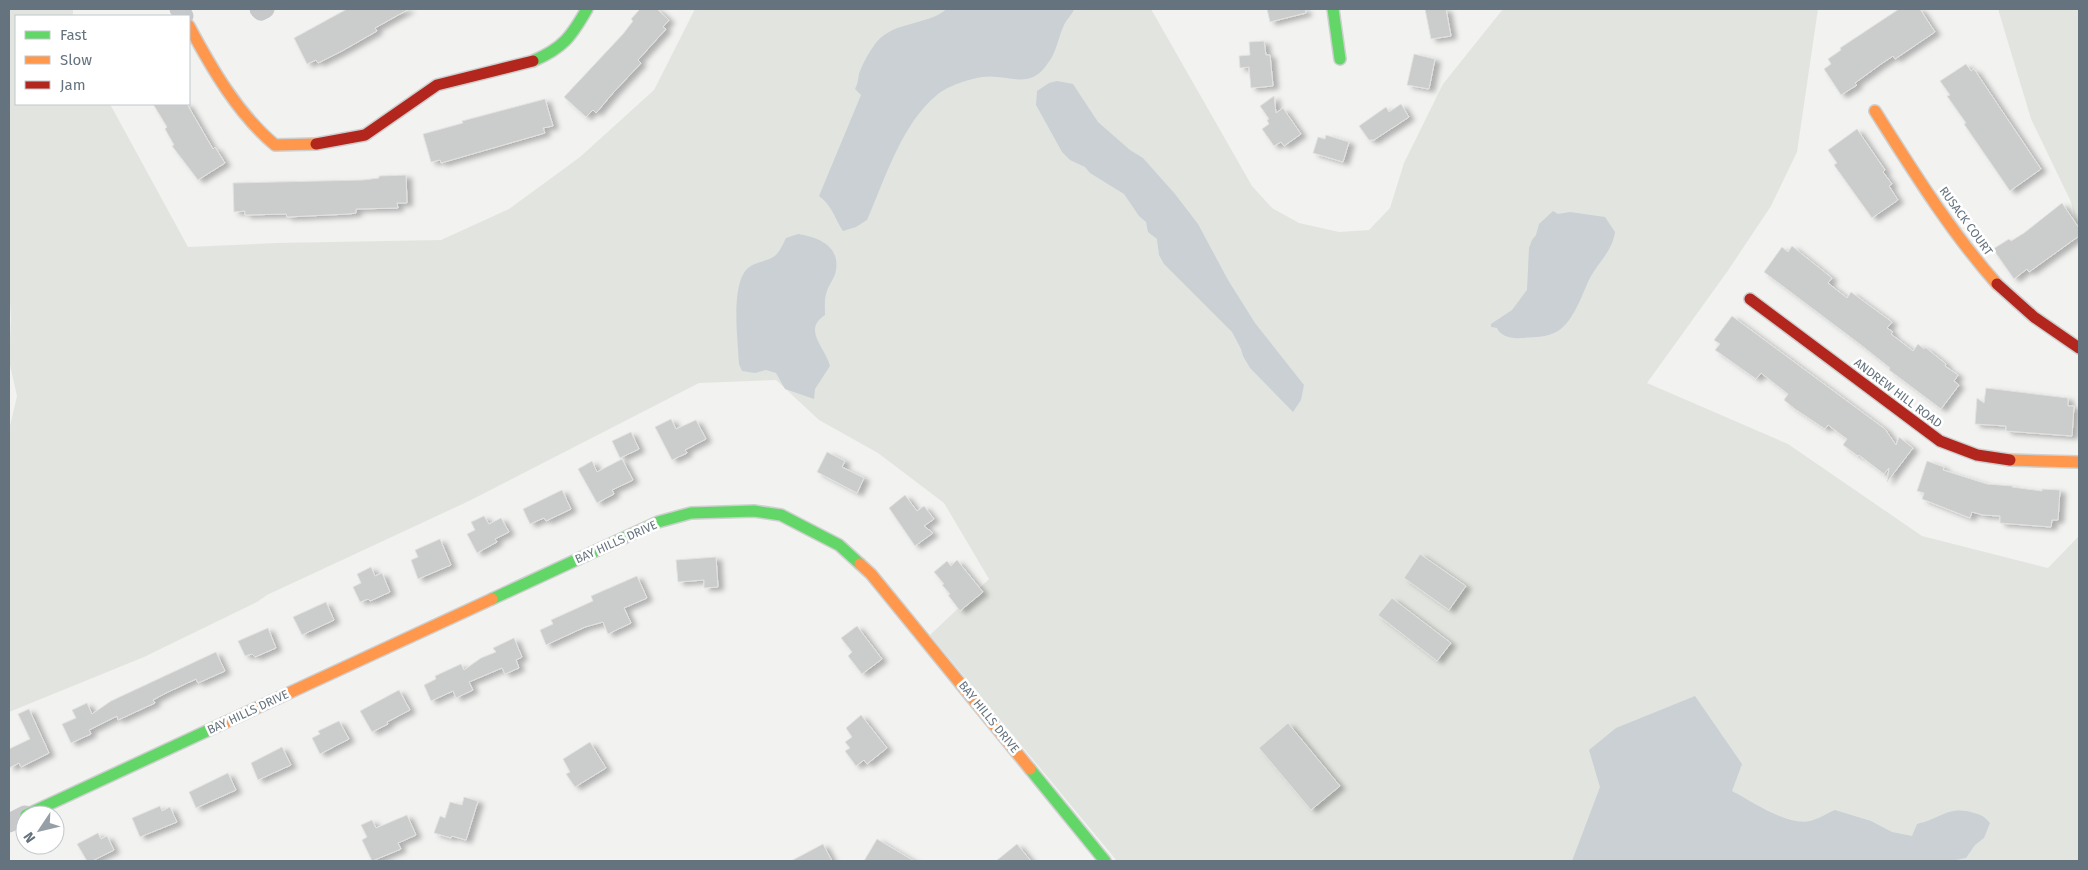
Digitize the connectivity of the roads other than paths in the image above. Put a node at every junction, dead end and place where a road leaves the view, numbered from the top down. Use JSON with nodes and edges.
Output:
{"nodes":[{"id":1,"x":259,"y":9,"type":"edge"},
{"id":2,"x":265,"y":9,"type":"edge"},
{"id":3,"x":588,"y":9,"type":"edge"},
{"id":4,"x":1333,"y":9,"type":"edge"},
{"id":5,"x":190,"y":28,"type":"edge"},
{"id":6,"x":1340,"y":59,"type":"dead end"},
{"id":7,"x":1874,"y":111,"type":"dead end"},
{"id":8,"x":1750,"y":299,"type":"dead end"},
{"id":9,"x":2079,"y":348,"type":"edge"},
{"id":10,"x":2079,"y":462,"type":"edge"},
{"id":11,"x":48,"y":805,"type":"edge"},
{"id":12,"x":1105,"y":861,"type":"edge"}],
"edges":[{"from":1,"to":2,"type":"street"},
{"from":3,"to":5,"type":"street"},
{"from":4,"to":6,"type":"street"},
{"from":7,"to":9,"type":"street","name":"RUSACK COURT"},
{"from":8,"to":10,"type":"street","name":"ANDREW HILL ROAD"},
{"from":11,"to":12,"type":"street","name":"BAY HILLS DRIVE"}]}
